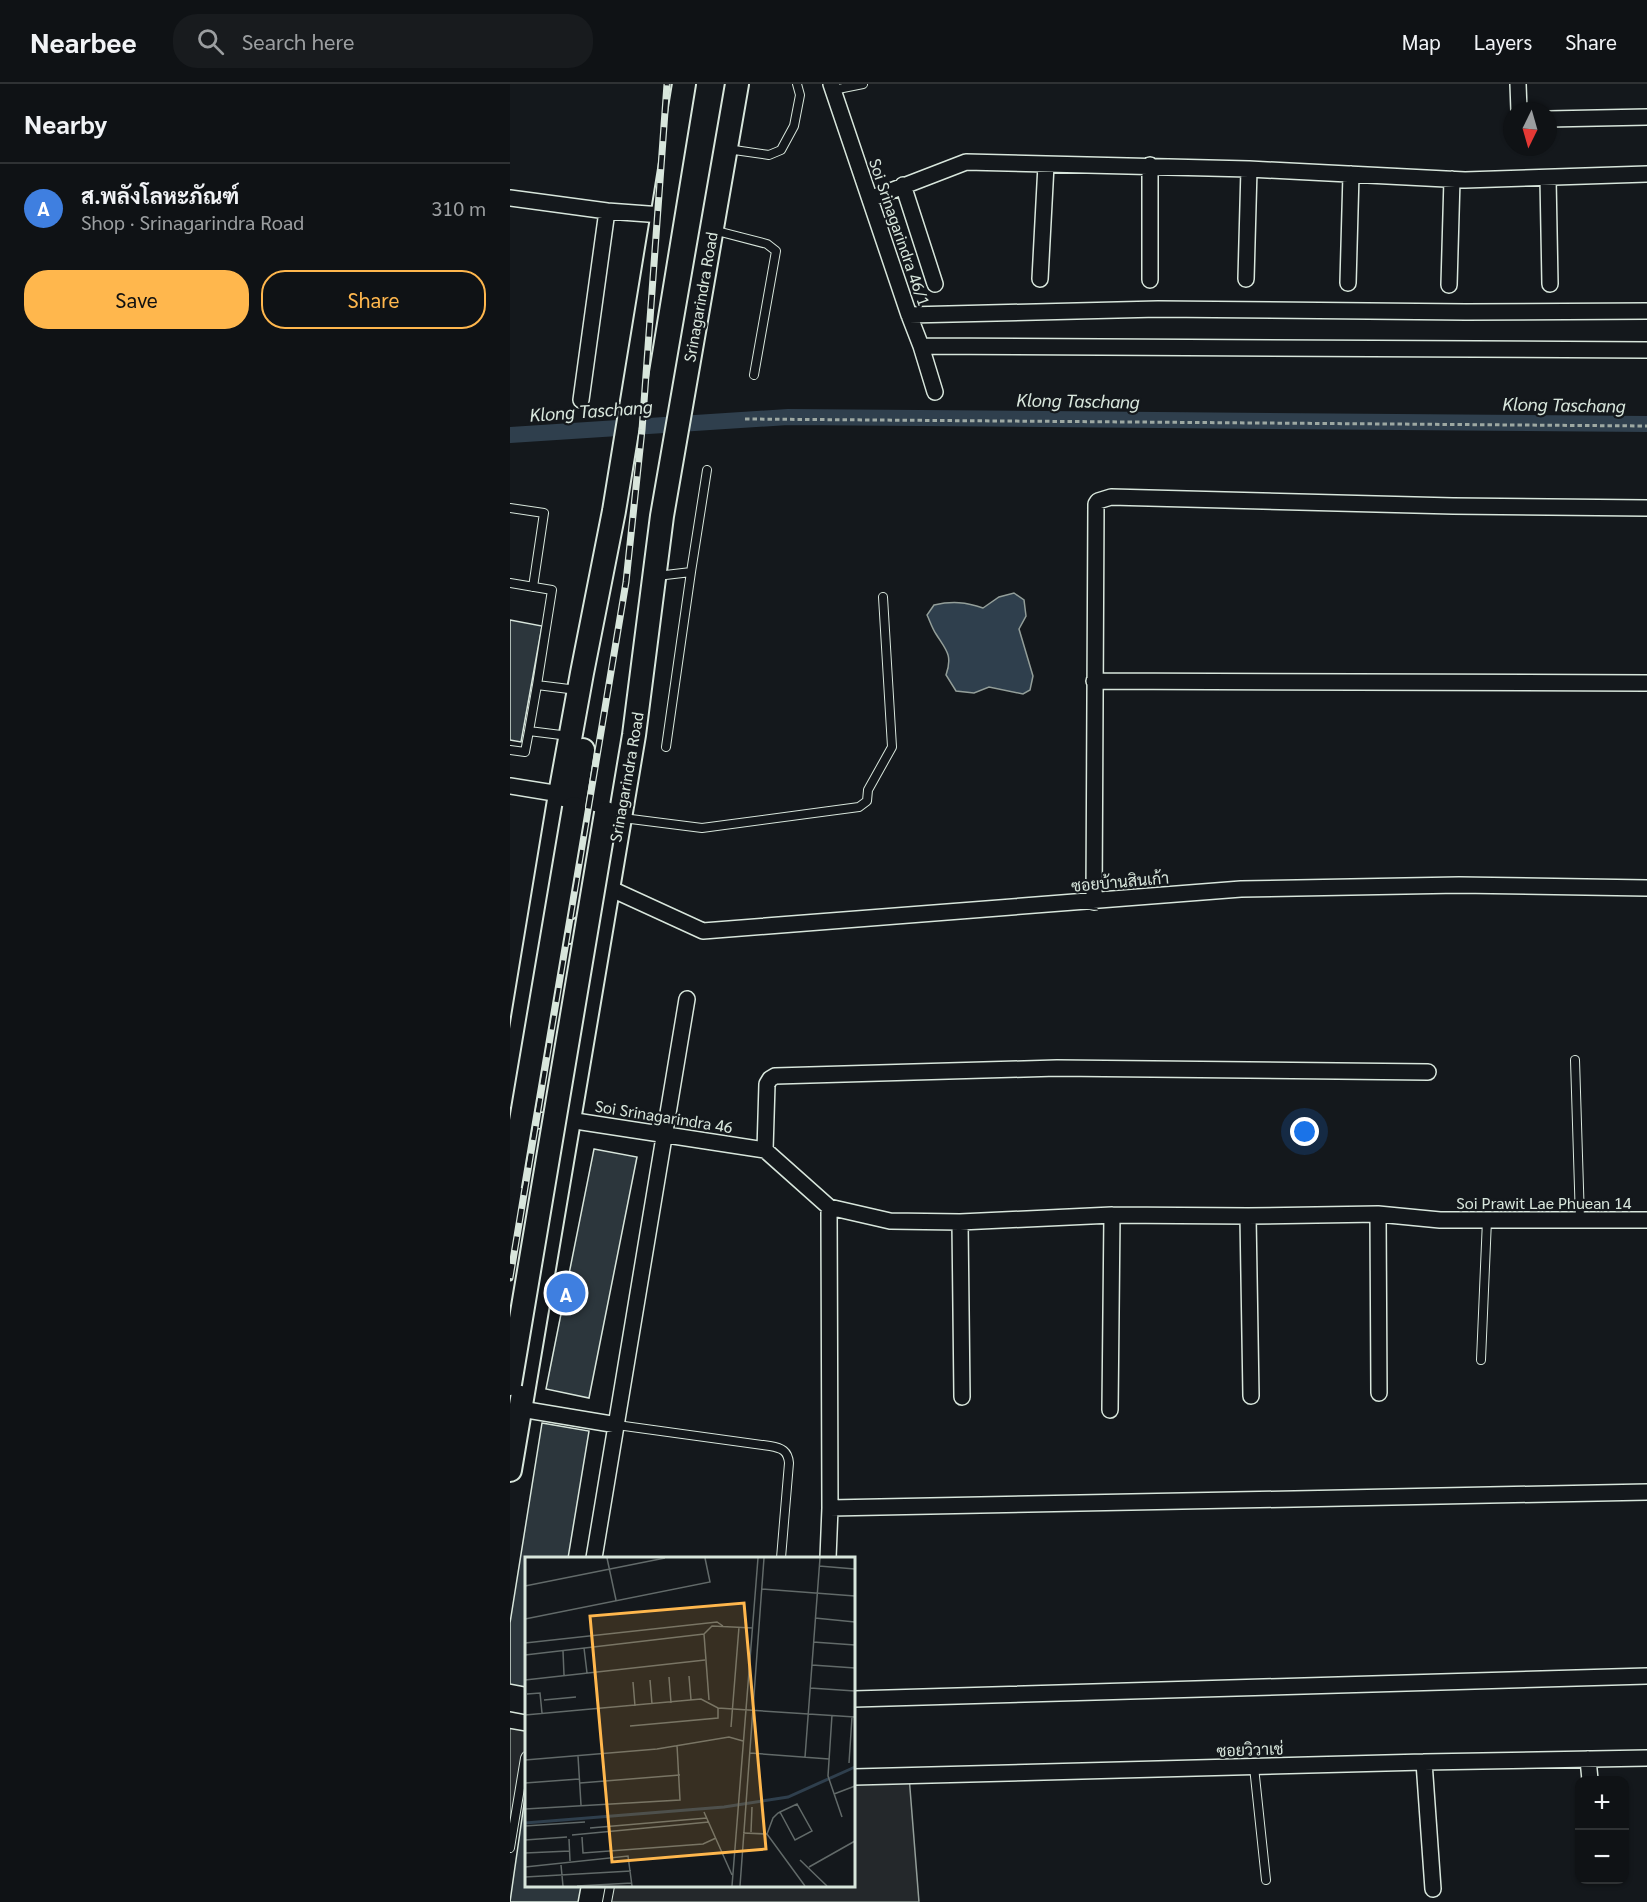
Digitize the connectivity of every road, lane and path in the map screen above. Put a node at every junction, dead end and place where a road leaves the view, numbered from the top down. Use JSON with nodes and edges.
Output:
{"nodes":[{"id":1,"x":684,"y":84,"type":"edge"},
{"id":2,"x":737,"y":84,"type":"edge"},
{"id":3,"x":797,"y":84,"type":"edge"},
{"id":4,"x":863,"y":84,"type":"edge"},
{"id":5,"x":1518,"y":84,"type":"edge"},
{"id":6,"x":832,"y":87,"type":"edge"},
{"id":7,"x":1519,"y":102,"type":"edge"},
{"id":8,"x":1647,"y":117,"type":"edge"},
{"id":9,"x":1557,"y":119,"type":"edge"},
{"id":10,"x":725,"y":149,"type":"junction"},
{"id":11,"x":1046,"y":165,"type":"junction"},
{"id":12,"x":1150,"y":165,"type":"junction"},
{"id":13,"x":1249,"y":169,"type":"junction"},
{"id":14,"x":1350,"y":174,"type":"junction"},
{"id":15,"x":1647,"y":174,"type":"edge"},
{"id":16,"x":1548,"y":178,"type":"junction"},
{"id":17,"x":1452,"y":179,"type":"junction"},
{"id":18,"x":903,"y":185,"type":"junction"},
{"id":19,"x":510,"y":198,"type":"edge"},
{"id":20,"x":870,"y":199,"type":"junction"},
{"id":21,"x":607,"y":211,"type":"junction"},
{"id":22,"x":662,"y":215,"type":"junction"},
{"id":23,"x":712,"y":229,"type":"junction"},
{"id":24,"x":1040,"y":279,"type":"dead end"},
{"id":25,"x":1246,"y":279,"type":"dead end"},
{"id":26,"x":1150,"y":280,"type":"dead end"},
{"id":27,"x":1348,"y":283,"type":"dead end"},
{"id":28,"x":934,"y":284,"type":"dead end"},
{"id":29,"x":1550,"y":284,"type":"dead end"},
{"id":30,"x":1449,"y":285,"type":"dead end"},
{"id":31,"x":1647,"y":311,"type":"edge"},
{"id":32,"x":909,"y":315,"type":"junction"},
{"id":33,"x":921,"y":346,"type":"junction"},
{"id":34,"x":1647,"y":350,"type":"edge"},
{"id":35,"x":754,"y":375,"type":"dead end"},
{"id":36,"x":935,"y":393,"type":"dead end"},
{"id":37,"x":581,"y":400,"type":"dead end"},
{"id":38,"x":745,"y":419,"type":"dead end"},
{"id":39,"x":1647,"y":426,"type":"edge"},
{"id":40,"x":707,"y":470,"type":"dead end"},
{"id":41,"x":510,"y":508,"type":"edge"},
{"id":42,"x":1647,"y":508,"type":"edge"},
{"id":43,"x":614,"y":511,"type":"junction"},
{"id":44,"x":663,"y":516,"type":"junction"},
{"id":45,"x":691,"y":572,"type":"junction"},
{"id":46,"x":655,"y":576,"type":"junction"},
{"id":47,"x":510,"y":583,"type":"edge"},
{"id":48,"x":533,"y":587,"type":"junction"},
{"id":49,"x":883,"y":597,"type":"dead end"},
{"id":50,"x":1094,"y":681,"type":"junction"},
{"id":51,"x":1647,"y":683,"type":"edge"},
{"id":52,"x":537,"y":685,"type":"junction"},
{"id":53,"x":579,"y":690,"type":"junction"},
{"id":54,"x":530,"y":730,"type":"junction"},
{"id":55,"x":571,"y":736,"type":"junction"},
{"id":56,"x":666,"y":747,"type":"dead end"},
{"id":57,"x":510,"y":750,"type":"edge"},
{"id":58,"x":510,"y":786,"type":"edge"},
{"id":59,"x":567,"y":801,"type":"junction"},
{"id":60,"x":612,"y":815,"type":"junction"},
{"id":61,"x":1647,"y":888,"type":"edge"},
{"id":62,"x":544,"y":894,"type":"junction"},
{"id":63,"x":606,"y":896,"type":"junction"},
{"id":64,"x":1094,"y":902,"type":"junction"},
{"id":65,"x":687,"y":999,"type":"dead end"},
{"id":66,"x":1575,"y":1060,"type":"dead end"},
{"id":67,"x":1428,"y":1072,"type":"dead end"},
{"id":68,"x":510,"y":1096,"type":"edge"},
{"id":69,"x":569,"y":1120,"type":"junction"},
{"id":70,"x":510,"y":1121,"type":"edge"},
{"id":71,"x":666,"y":1136,"type":"junction"},
{"id":72,"x":760,"y":1149,"type":"junction"},
{"id":73,"x":510,"y":1186,"type":"edge"},
{"id":74,"x":829,"y":1207,"type":"junction"},
{"id":75,"x":1377,"y":1214,"type":"junction"},
{"id":76,"x":1112,"y":1215,"type":"junction"},
{"id":77,"x":1248,"y":1216,"type":"junction"},
{"id":78,"x":1487,"y":1220,"type":"junction"},
{"id":79,"x":1580,"y":1220,"type":"junction"},
{"id":80,"x":1647,"y":1220,"type":"edge"},
{"id":81,"x":960,"y":1222,"type":"junction"},
{"id":82,"x":510,"y":1310,"type":"edge"},
{"id":83,"x":530,"y":1350,"type":"junction"},
{"id":84,"x":1481,"y":1360,"type":"dead end"},
{"id":85,"x":510,"y":1384,"type":"edge"},
{"id":86,"x":1379,"y":1393,"type":"dead end"},
{"id":87,"x":1251,"y":1396,"type":"dead end"},
{"id":88,"x":962,"y":1397,"type":"dead end"},
{"id":89,"x":520,"y":1409,"type":"junction"},
{"id":90,"x":1110,"y":1410,"type":"dead end"},
{"id":91,"x":617,"y":1425,"type":"junction"},
{"id":92,"x":510,"y":1470,"type":"edge"},
{"id":93,"x":1647,"y":1492,"type":"edge"},
{"id":94,"x":830,"y":1508,"type":"junction"},
{"id":95,"x":594,"y":1557,"type":"edge"},
{"id":96,"x":781,"y":1557,"type":"edge"},
{"id":97,"x":828,"y":1557,"type":"edge"},
{"id":98,"x":1647,"y":1676,"type":"edge"},
{"id":99,"x":855,"y":1699,"type":"edge"},
{"id":100,"x":510,"y":1720,"type":"edge"},
{"id":101,"x":525,"y":1723,"type":"edge"},
{"id":102,"x":525,"y":1758,"type":"edge"},
{"id":103,"x":1647,"y":1758,"type":"edge"},
{"id":104,"x":1588,"y":1759,"type":"junction"},
{"id":105,"x":1424,"y":1762,"type":"junction"},
{"id":106,"x":1254,"y":1767,"type":"junction"},
{"id":107,"x":1590,"y":1776,"type":"edge"},
{"id":108,"x":855,"y":1777,"type":"edge"},
{"id":109,"x":510,"y":1848,"type":"edge"},
{"id":110,"x":1266,"y":1880,"type":"dead end"},
{"id":111,"x":610,"y":1887,"type":"edge"},
{"id":112,"x":1433,"y":1889,"type":"dead end"},
{"id":113,"x":607,"y":1902,"type":"edge"}],
"edges":[{"from":1,"to":22,"type":"main road"},
{"from":2,"to":10,"type":"main road","name":"Srinagarindra Road"},
{"from":3,"to":10,"type":"lane"},
{"from":4,"to":6,"type":"lane"},
{"from":5,"to":7,"type":"street"},
{"from":6,"to":20,"type":"street","name":"Soi Srinagarindra 46/1"},
{"from":8,"to":9,"type":"street"},
{"from":10,"to":23,"type":"main road","name":"Srinagarindra Road"},
{"from":11,"to":12,"type":"street"},
{"from":11,"to":18,"type":"street"},
{"from":11,"to":24,"type":"street"},
{"from":12,"to":13,"type":"street"},
{"from":12,"to":26,"type":"street"},
{"from":13,"to":14,"type":"street"},
{"from":13,"to":25,"type":"street"},
{"from":14,"to":17,"type":"street"},
{"from":14,"to":27,"type":"street"},
{"from":15,"to":16,"type":"street"},
{"from":16,"to":17,"type":"street"},
{"from":16,"to":29,"type":"street"},
{"from":17,"to":30,"type":"street"},
{"from":18,"to":20,"type":"street"},
{"from":18,"to":28,"type":"street"},
{"from":19,"to":21,"type":"street"},
{"from":20,"to":32,"type":"street","name":"Soi Srinagarindra 46/1"},
{"from":21,"to":22,"type":"street"},
{"from":21,"to":37,"type":"street"},
{"from":22,"to":43,"type":"main road"},
{"from":23,"to":35,"type":"lane"},
{"from":23,"to":44,"type":"main road","name":"Srinagarindra Road"},
{"from":31,"to":32,"type":"street"},
{"from":32,"to":33,"type":"street","name":"Soi Srinagarindra 46/1"},
{"from":33,"to":34,"type":"street"},
{"from":33,"to":36,"type":"street","name":"Soi Srinagarindra 46/1"},
{"from":38,"to":39,"type":"path"},
{"from":40,"to":45,"type":"lane"},
{"from":41,"to":48,"type":"lane"},
{"from":42,"to":50,"type":"street"},
{"from":43,"to":53,"type":"main road"},
{"from":43,"to":59,"type":"main road"},
{"from":44,"to":46,"type":"main road","name":"Srinagarindra Road"},
{"from":44,"to":60,"type":"main road"},
{"from":45,"to":46,"type":"lane"},
{"from":45,"to":56,"type":"lane"},
{"from":46,"to":60,"type":"main road","name":"Srinagarindra Road"},
{"from":47,"to":48,"type":"lane"},
{"from":48,"to":52,"type":"lane"},
{"from":49,"to":60,"type":"lane"},
{"from":50,"to":51,"type":"street"},
{"from":50,"to":64,"type":"street"},
{"from":52,"to":53,"type":"lane"},
{"from":52,"to":54,"type":"lane"},
{"from":53,"to":55,"type":"main road"},
{"from":54,"to":55,"type":"lane"},
{"from":54,"to":57,"type":"lane"},
{"from":55,"to":59,"type":"main road"},
{"from":58,"to":59,"type":"street"},
{"from":59,"to":62,"type":"main road"},
{"from":59,"to":73,"type":"main road","bridge":true},
{"from":60,"to":63,"type":"main road","name":"Srinagarindra Road"},
{"from":60,"to":85,"type":"main road","bridge":true},
{"from":61,"to":64,"type":"street","name":"ซอยบ้านสินเก้า"},
{"from":62,"to":63,"type":"main road"},
{"from":62,"to":68,"type":"main road"},
{"from":63,"to":64,"type":"street","name":"ซอยบ้านสินเก้า"},
{"from":63,"to":69,"type":"main road","name":"Srinagarindra Road"},
{"from":65,"to":71,"type":"street"},
{"from":66,"to":79,"type":"lane"},
{"from":67,"to":72,"type":"street"},
{"from":69,"to":70,"type":"street","name":"Soi Srinagarindra 46"},
{"from":69,"to":71,"type":"street","name":"Soi Srinagarindra 46"},
{"from":69,"to":83,"type":"main road","name":"Srinagarindra Road"},
{"from":71,"to":72,"type":"street","name":"Soi Srinagarindra 46"},
{"from":71,"to":91,"type":"street"},
{"from":72,"to":74,"type":"street"},
{"from":74,"to":81,"type":"street","name":"Soi Prawit Lae Phuean 14"},
{"from":74,"to":94,"type":"street"},
{"from":75,"to":77,"type":"street","name":"Soi Prawit Lae Phuean 14"},
{"from":75,"to":78,"type":"street","name":"Soi Prawit Lae Phuean 14"},
{"from":75,"to":86,"type":"street"},
{"from":76,"to":77,"type":"street","name":"Soi Prawit Lae Phuean 14"},
{"from":76,"to":81,"type":"street","name":"Soi Prawit Lae Phuean 14"},
{"from":76,"to":90,"type":"street"},
{"from":77,"to":87,"type":"street"},
{"from":78,"to":79,"type":"street","name":"Soi Prawit Lae Phuean 14"},
{"from":78,"to":84,"type":"lane"},
{"from":79,"to":80,"type":"street","name":"Soi Prawit Lae Phuean 14"},
{"from":81,"to":88,"type":"street"},
{"from":82,"to":83,"type":"main road"},
{"from":83,"to":89,"type":"main road","name":"Srinagarindra Road"},
{"from":89,"to":91,"type":"street"},
{"from":89,"to":92,"type":"main road","name":"Srinagarindra Road"},
{"from":91,"to":95,"type":"street"},
{"from":91,"to":96,"type":"lane"},
{"from":93,"to":94,"type":"street"},
{"from":94,"to":97,"type":"street"},
{"from":98,"to":99,"type":"street"},
{"from":100,"to":101,"type":"street"},
{"from":102,"to":109,"type":"lane"},
{"from":103,"to":104,"type":"street","name":"ซอยวิวาเช่"},
{"from":104,"to":105,"type":"street","name":"ซอยวิวาเช่"},
{"from":104,"to":107,"type":"street"},
{"from":105,"to":106,"type":"street","name":"ซอยวิวาเช่"},
{"from":105,"to":112,"type":"street"},
{"from":106,"to":108,"type":"street","name":"ซอยวิวาเช่"},
{"from":106,"to":110,"type":"lane"},
{"from":111,"to":113,"type":"lane"}]}
